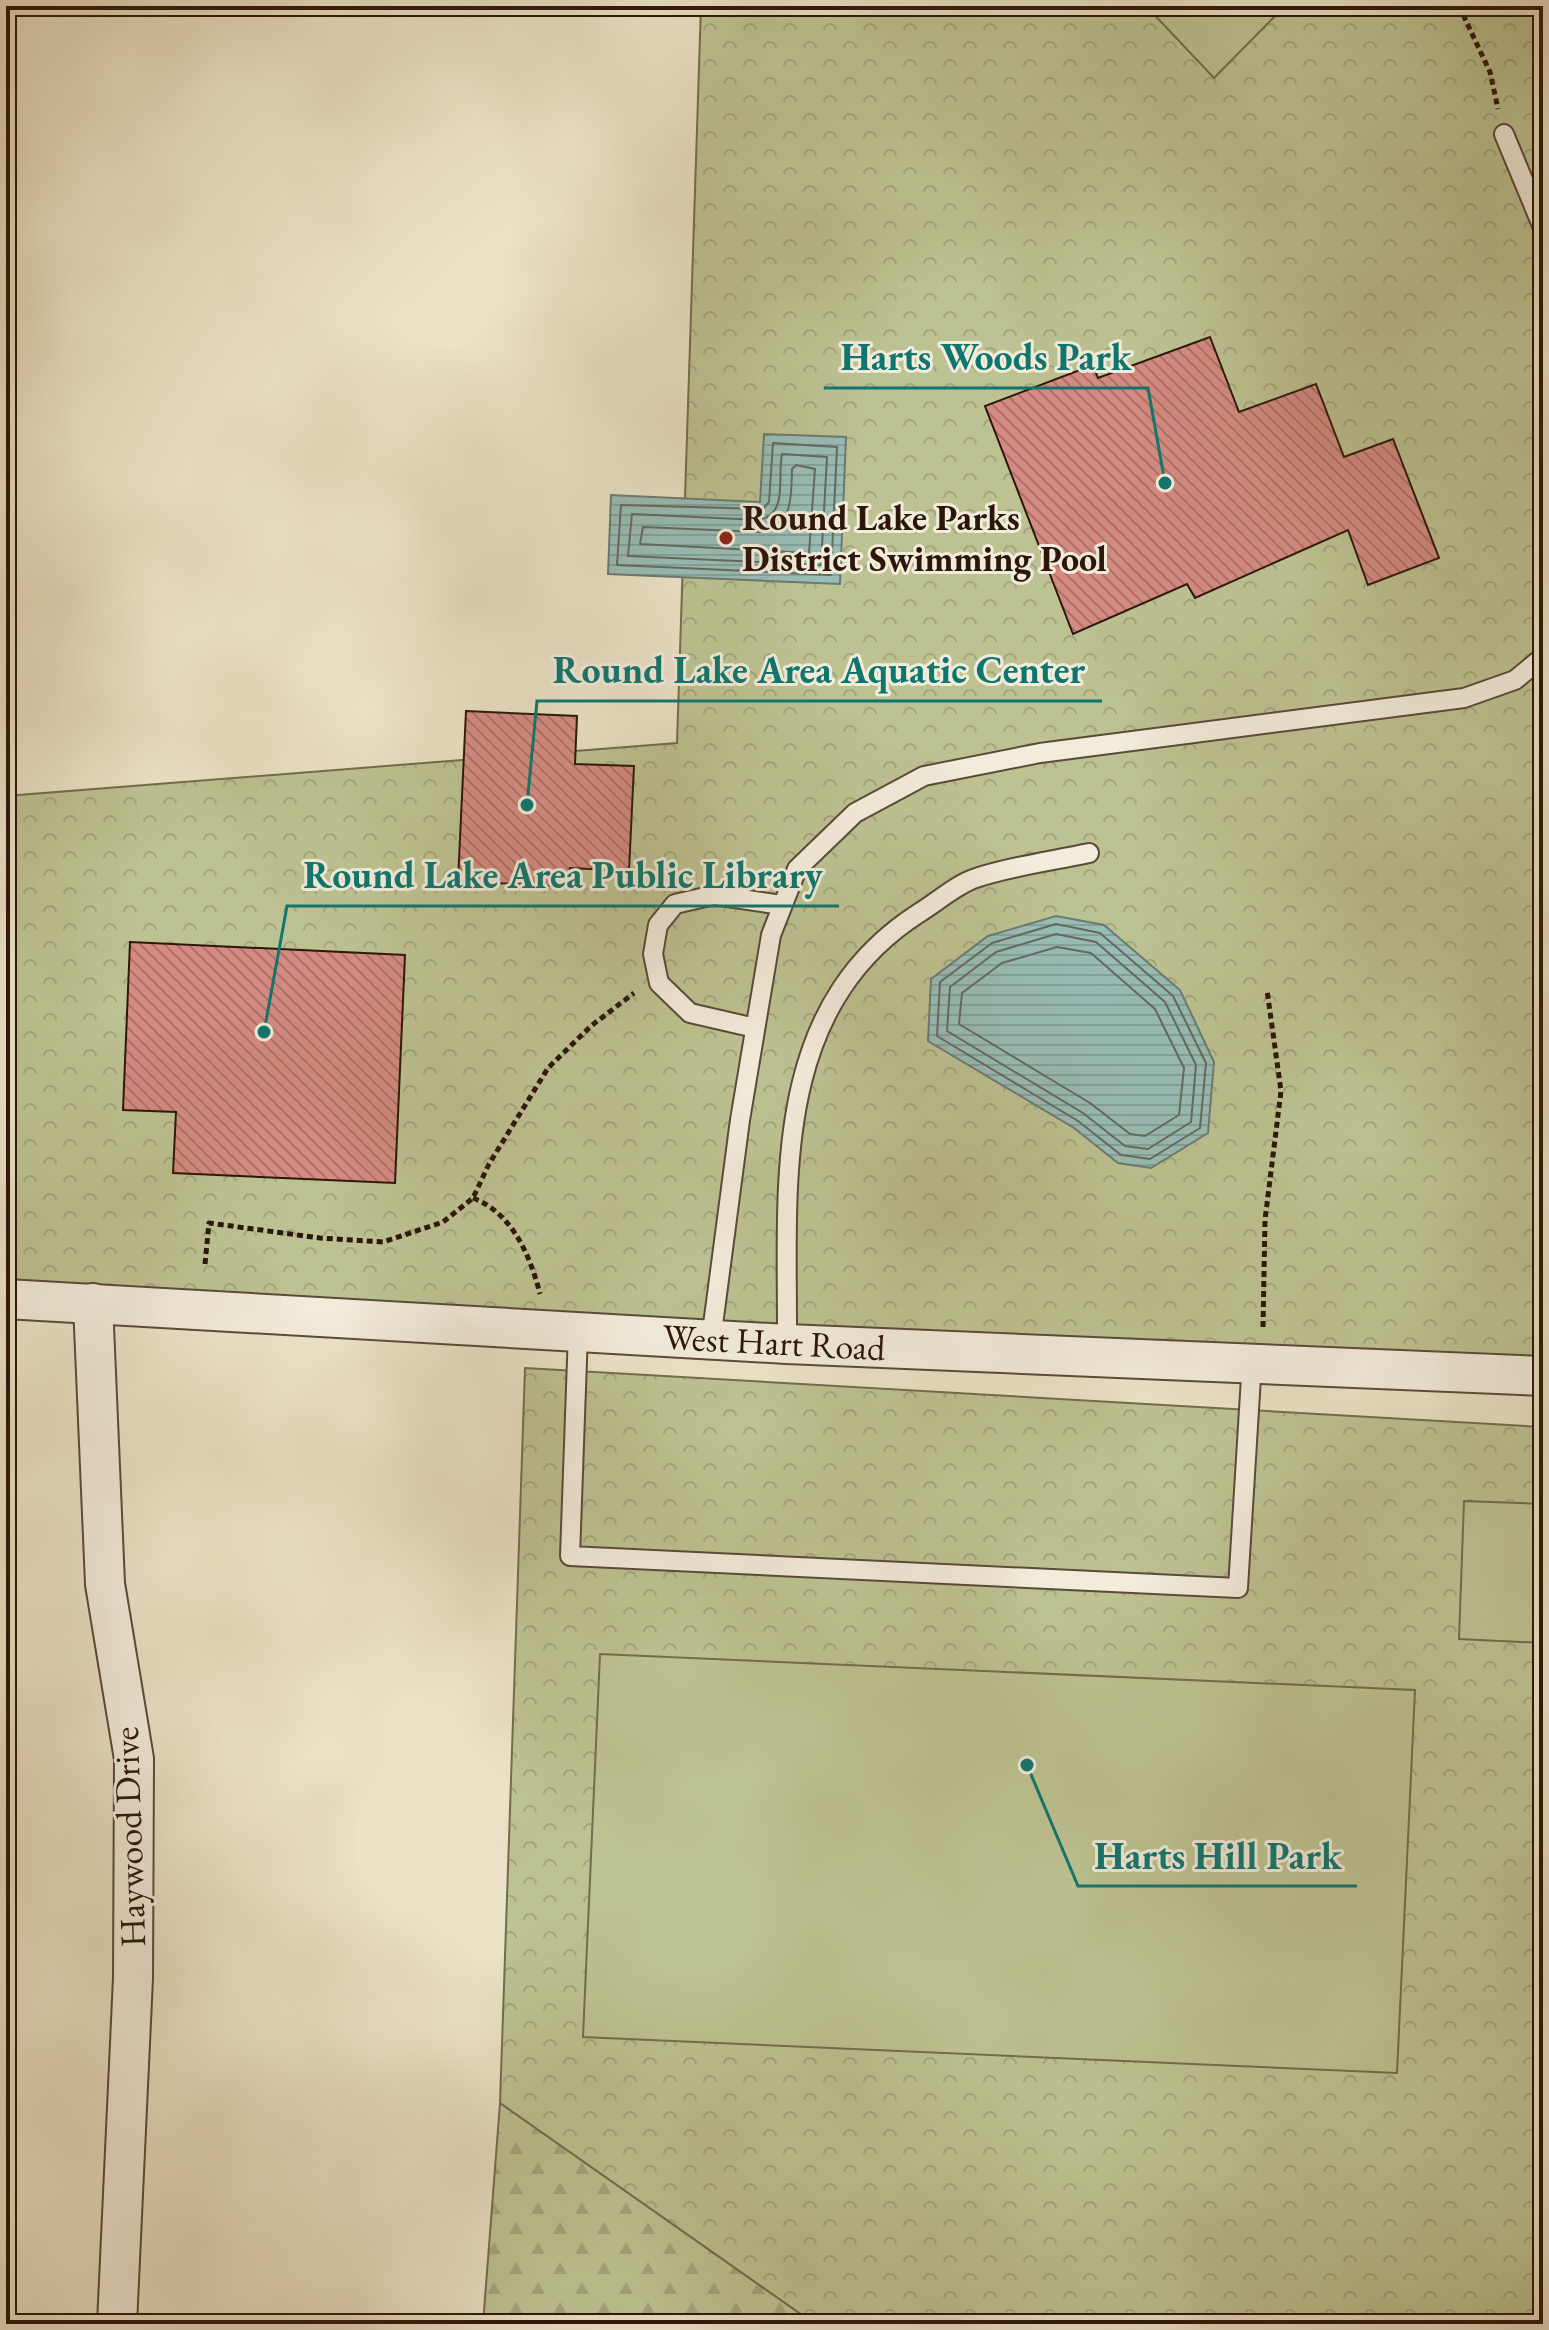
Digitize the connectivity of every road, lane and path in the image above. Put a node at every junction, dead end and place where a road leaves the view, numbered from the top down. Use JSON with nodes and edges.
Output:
{"nodes":[{"id":1,"x":1459,"y":6,"type":"edge"},
{"id":2,"x":1504,"y":134,"type":"joint"},
{"id":3,"x":1543,"y":228,"type":"edge"},
{"id":4,"x":1543,"y":657,"type":"edge"},
{"id":5,"x":1089,"y":853,"type":"dead end"},
{"id":6,"x":782,"y":905,"type":"junction"},
{"id":7,"x":638,"y":990,"type":"dead end"},
{"id":8,"x":1267,"y":990,"type":"dead end"},
{"id":9,"x":755,"y":1028,"type":"junction"},
{"id":10,"x":473,"y":1198,"type":"junction"},
{"id":11,"x":205,"y":1264,"type":"dead end"},
{"id":12,"x":540,"y":1294,"type":"dead end"},
{"id":13,"x":6,"y":1299,"type":"edge"},
{"id":14,"x":93,"y":1303,"type":"junction"},
{"id":15,"x":578,"y":1332,"type":"junction"},
{"id":16,"x":711,"y":1340,"type":"junction"},
{"id":17,"x":787,"y":1344,"type":"junction"},
{"id":18,"x":1257,"y":1344,"type":"junction"},
{"id":19,"x":1543,"y":1376,"type":"edge"},
{"id":20,"x":117,"y":2324,"type":"edge"}],
"edges":[{"from":1,"to":2,"type":"path"},
{"from":2,"to":3,"type":"lane"},
{"from":4,"to":6,"type":"lane"},
{"from":5,"to":17,"type":"lane"},
{"from":6,"to":9,"type":"lane"},
{"from":6,"to":9,"type":"lane"},
{"from":7,"to":10,"type":"path"},
{"from":8,"to":18,"type":"path"},
{"from":9,"to":16,"type":"lane"},
{"from":10,"to":11,"type":"path"},
{"from":10,"to":12,"type":"path"},
{"from":13,"to":14,"type":"street","name":"West Hart Road"},
{"from":14,"to":15,"type":"street","name":"West Hart Road"},
{"from":14,"to":20,"type":"street","name":"Haywood Drive"},
{"from":15,"to":16,"type":"street","name":"West Hart Road"},
{"from":15,"to":18,"type":"lane"},
{"from":16,"to":17,"type":"street","name":"West Hart Road"},
{"from":17,"to":18,"type":"street","name":"West Hart Road"},
{"from":18,"to":19,"type":"street","name":"West Hart Road"}]}
